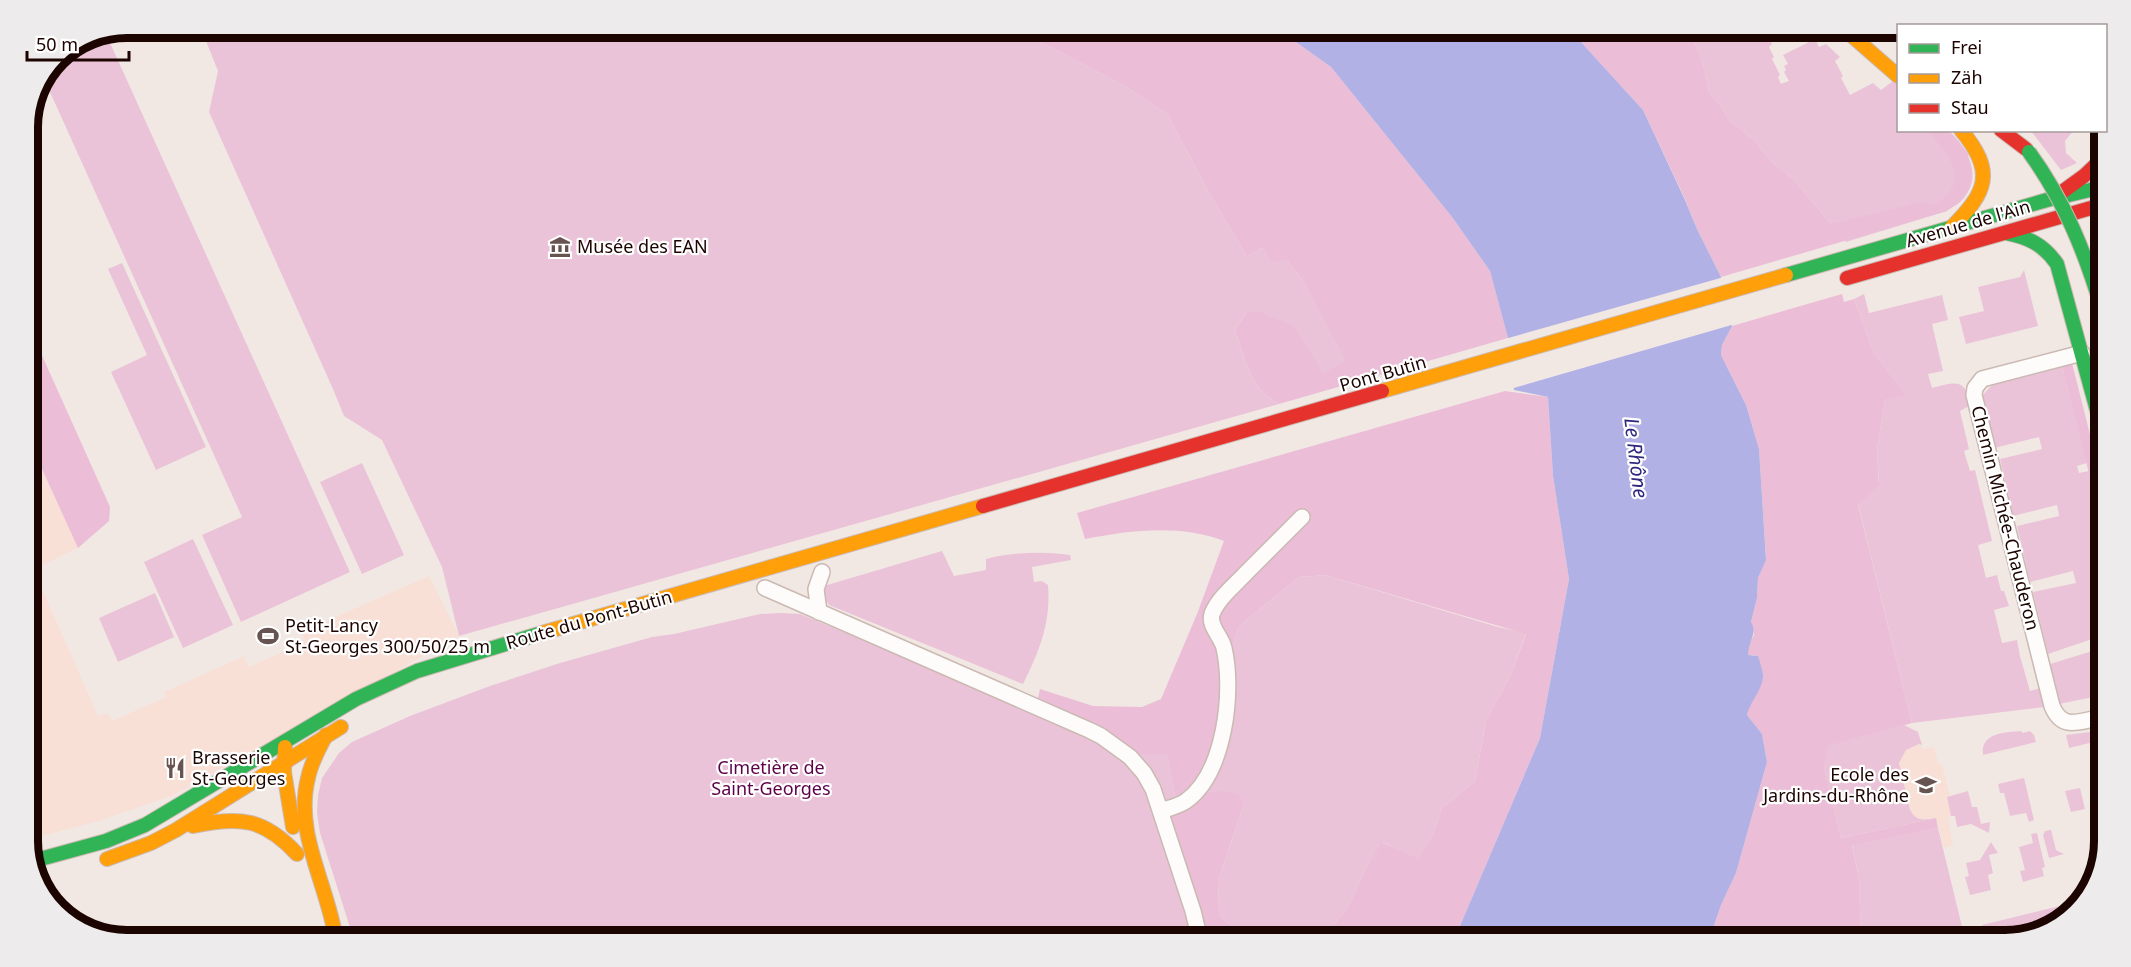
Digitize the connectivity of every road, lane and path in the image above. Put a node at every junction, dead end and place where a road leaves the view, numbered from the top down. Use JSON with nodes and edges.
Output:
{"nodes":[{"id":1,"x":1855,"y":38,"type":"edge"},
{"id":2,"x":1897,"y":74,"type":"edge"},
{"id":3,"x":1963,"y":132,"type":"edge"},
{"id":4,"x":2006,"y":132,"type":"edge"},
{"id":5,"x":2020,"y":138,"type":"edge"},
{"id":6,"x":2093,"y":168,"type":"edge"},
{"id":7,"x":2093,"y":189,"type":"edge"},
{"id":8,"x":2047,"y":201,"type":"junction"},
{"id":9,"x":2093,"y":207,"type":"edge"},
{"id":10,"x":1951,"y":229,"type":"junction"},
{"id":11,"x":2006,"y":233,"type":"junction"},
{"id":12,"x":1842,"y":261,"type":"joint"},
{"id":13,"x":2093,"y":279,"type":"edge"},
{"id":14,"x":1836,"y":280,"type":"dead end"},
{"id":15,"x":2082,"y":353,"type":"junction"},
{"id":16,"x":2093,"y":396,"type":"edge"},
{"id":17,"x":1302,"y":517,"type":"dead end"},
{"id":18,"x":933,"y":521,"type":"joint"},
{"id":19,"x":822,"y":572,"type":"dead end"},
{"id":20,"x":788,"y":581,"type":"dead end"},
{"id":21,"x":759,"y":589,"type":"joint"},
{"id":22,"x":819,"y":612,"type":"junction"},
{"id":23,"x":356,"y":718,"type":"dead end"},
{"id":24,"x":2094,"y":719,"type":"edge"},
{"id":25,"x":326,"y":735,"type":"junction"},
{"id":26,"x":286,"y":739,"type":"junction"},
{"id":27,"x":284,"y":762,"type":"junction"},
{"id":28,"x":1161,"y":811,"type":"junction"},
{"id":29,"x":160,"y":817,"type":"junction"},
{"id":30,"x":176,"y":830,"type":"junction"},
{"id":31,"x":38,"y":849,"type":"edge"},
{"id":32,"x":297,"y":854,"type":"junction"},
{"id":33,"x":39,"y":859,"type":"edge"},
{"id":34,"x":94,"y":863,"type":"dead end"},
{"id":35,"x":302,"y":869,"type":"dead end"},
{"id":36,"x":335,"y":930,"type":"edge"},
{"id":37,"x":1198,"y":930,"type":"edge"}],
"edges":[{"from":1,"to":2,"type":"main road"},
{"from":3,"to":10,"type":"main road"},
{"from":4,"to":5,"type":"main road"},
{"from":5,"to":13,"type":"main road","bridge":true},
{"from":6,"to":8,"type":"main road"},
{"from":7,"to":8,"type":"main road","name":"Avenue de l'Ain"},
{"from":8,"to":10,"type":"main road","name":"Avenue de l'Ain"},
{"from":9,"to":11,"type":"main road","name":"Avenue de l'Ain"},
{"from":10,"to":12,"type":"main road","name":"Avenue de l'Ain"},
{"from":11,"to":14,"type":"main road","name":"Avenue de l'Ain"},
{"from":11,"to":15,"type":"main road"},
{"from":12,"to":18,"type":"main road","name":"Pont Butin"},
{"from":15,"to":16,"type":"main road"},
{"from":15,"to":24,"type":"street","name":"Chemin Michée-Chauderon"},
{"from":17,"to":28,"type":"street"},
{"from":18,"to":26,"type":"main road","name":"Route du Pont-Butin"},
{"from":19,"to":22,"type":"street"},
{"from":20,"to":21,"type":"main road"},
{"from":21,"to":22,"type":"street"},
{"from":22,"to":28,"type":"street"},
{"from":23,"to":25,"type":"main road"},
{"from":25,"to":27,"type":"main road"},
{"from":25,"to":36,"type":"main road"},
{"from":26,"to":27,"type":"main road"},
{"from":26,"to":29,"type":"main road","name":"Route du Pont-Butin"},
{"from":27,"to":30,"type":"main road"},
{"from":27,"to":32,"type":"main road"},
{"from":28,"to":37,"type":"street"},
{"from":29,"to":31,"type":"main road"},
{"from":29,"to":33,"type":"main road","name":"Route du Pont-Butin"},
{"from":30,"to":32,"type":"main road"},
{"from":30,"to":34,"type":"main road"},
{"from":32,"to":35,"type":"main road"}]}
